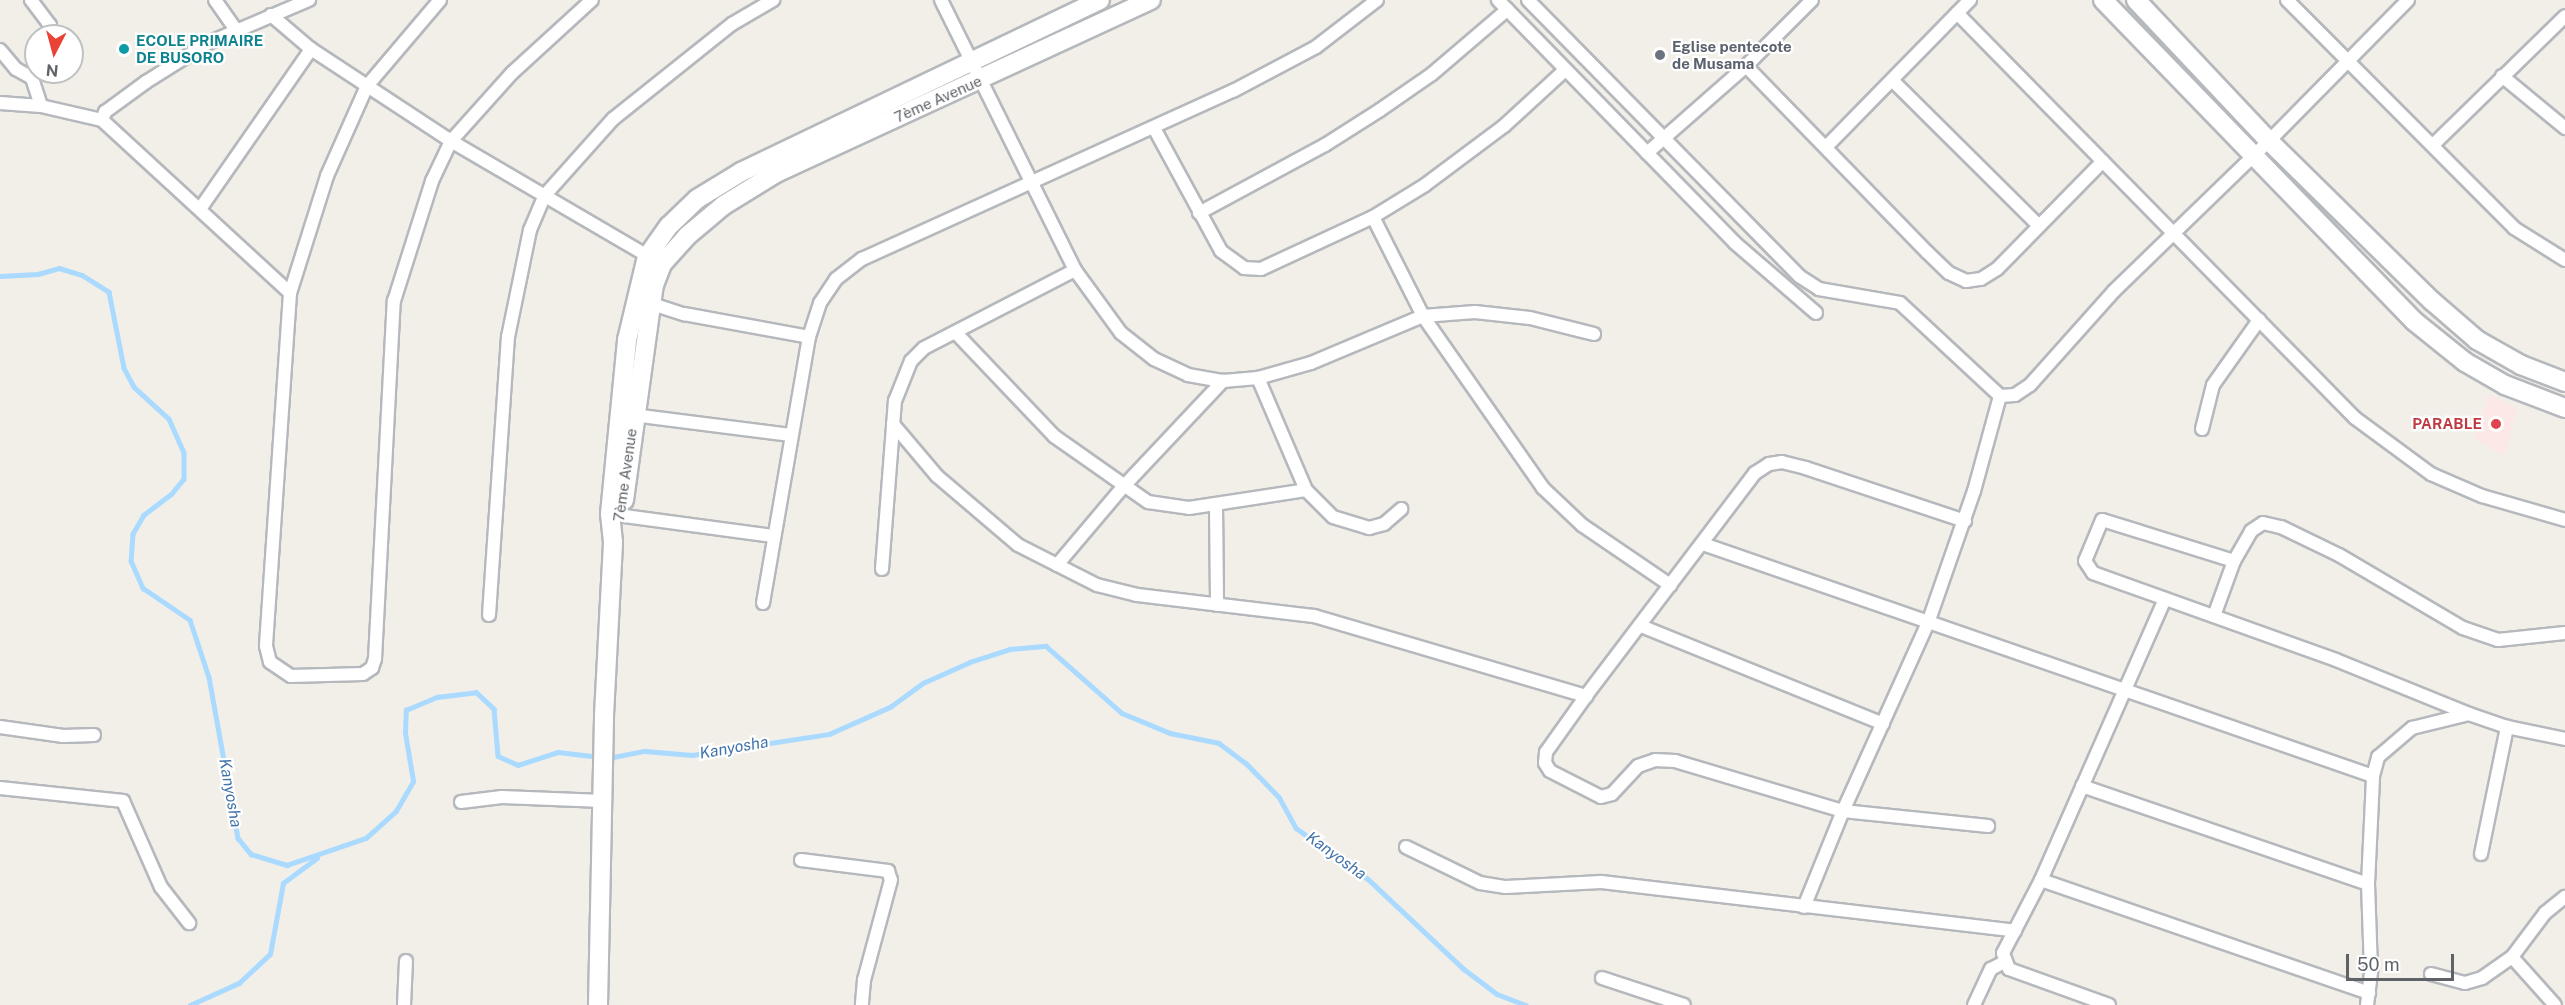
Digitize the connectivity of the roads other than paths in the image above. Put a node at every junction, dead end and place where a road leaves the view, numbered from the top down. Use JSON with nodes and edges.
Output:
{"nodes":[{"id":1,"x":31,"y":0,"type":"edge"},
{"id":2,"x":215,"y":0,"type":"edge"},
{"id":3,"x":309,"y":0,"type":"edge"},
{"id":4,"x":440,"y":0,"type":"edge"},
{"id":5,"x":592,"y":0,"type":"edge"},
{"id":6,"x":773,"y":0,"type":"edge"},
{"id":7,"x":941,"y":0,"type":"edge"},
{"id":8,"x":1100,"y":0,"type":"edge"},
{"id":9,"x":1151,"y":0,"type":"edge"},
{"id":10,"x":1377,"y":0,"type":"edge"},
{"id":11,"x":1498,"y":0,"type":"edge"},
{"id":12,"x":1528,"y":0,"type":"edge"},
{"id":13,"x":1812,"y":0,"type":"edge"},
{"id":14,"x":1970,"y":0,"type":"edge"},
{"id":15,"x":2103,"y":0,"type":"edge"},
{"id":16,"x":2136,"y":0,"type":"edge"},
{"id":17,"x":2287,"y":0,"type":"edge"},
{"id":18,"x":2408,"y":0,"type":"edge"},
{"id":19,"x":1507,"y":10,"type":"junction"},
{"id":20,"x":1957,"y":12,"type":"junction"},
{"id":21,"x":271,"y":15,"type":"junction"},
{"id":22,"x":2565,"y":16,"type":"edge"},
{"id":23,"x":49,"y":24,"type":"edge"},
{"id":24,"x":236,"y":30,"type":"junction"},
{"id":25,"x":311,"y":49,"type":"junction"},
{"id":26,"x":0,"y":50,"type":"edge"},
{"id":27,"x":2349,"y":61,"type":"junction"},
{"id":28,"x":972,"y":62,"type":"junction"},
{"id":29,"x":1746,"y":66,"type":"junction"},
{"id":30,"x":1564,"y":71,"type":"junction"},
{"id":31,"x":24,"y":74,"type":"edge"},
{"id":32,"x":2502,"y":76,"type":"junction"},
{"id":33,"x":980,"y":80,"type":"junction"},
{"id":34,"x":1892,"y":80,"type":"junction"},
{"id":35,"x":34,"y":84,"type":"edge"},
{"id":36,"x":367,"y":86,"type":"junction"},
{"id":37,"x":0,"y":103,"type":"edge"},
{"id":38,"x":41,"y":106,"type":"junction"},
{"id":39,"x":102,"y":120,"type":"junction"},
{"id":40,"x":1154,"y":128,"type":"junction"},
{"id":41,"x":2565,"y":128,"type":"edge"},
{"id":42,"x":1665,"y":138,"type":"junction"},
{"id":43,"x":451,"y":141,"type":"junction"},
{"id":44,"x":2269,"y":141,"type":"junction"},
{"id":45,"x":2434,"y":144,"type":"junction"},
{"id":46,"x":1826,"y":147,"type":"junction"},
{"id":47,"x":1647,"y":153,"type":"junction"},
{"id":48,"x":2254,"y":156,"type":"junction"},
{"id":49,"x":2103,"y":162,"type":"junction"},
{"id":50,"x":1030,"y":185,"type":"junction"},
{"id":51,"x":545,"y":195,"type":"junction"},
{"id":52,"x":200,"y":209,"type":"junction"},
{"id":53,"x":1199,"y":213,"type":"junction"},
{"id":54,"x":1373,"y":217,"type":"junction"},
{"id":55,"x":2039,"y":226,"type":"junction"},
{"id":56,"x":2174,"y":234,"type":"junction"},
{"id":57,"x":655,"y":260,"type":"junction"},
{"id":58,"x":2565,"y":260,"type":"edge"},
{"id":59,"x":1075,"y":270,"type":"junction"},
{"id":60,"x":290,"y":293,"type":"junction"},
{"id":61,"x":642,"y":301,"type":"junction"},
{"id":62,"x":1815,"y":313,"type":"dead end"},
{"id":63,"x":1423,"y":316,"type":"junction"},
{"id":64,"x":2259,"y":320,"type":"junction"},
{"id":65,"x":956,"y":333,"type":"junction"},
{"id":66,"x":1594,"y":334,"type":"dead end"},
{"id":67,"x":809,"y":337,"type":"junction"},
{"id":68,"x":1258,"y":378,"type":"junction"},
{"id":69,"x":1223,"y":381,"type":"junction"},
{"id":70,"x":2565,"y":382,"type":"edge"},
{"id":71,"x":2000,"y":396,"type":"junction"},
{"id":72,"x":2565,"y":408,"type":"edge"},
{"id":73,"x":633,"y":415,"type":"junction"},
{"id":74,"x":893,"y":424,"type":"junction"},
{"id":75,"x":2202,"y":429,"type":"dead end"},
{"id":76,"x":791,"y":435,"type":"junction"},
{"id":77,"x":1123,"y":487,"type":"junction"},
{"id":78,"x":1306,"y":490,"type":"junction"},
{"id":79,"x":1216,"y":504,"type":"junction"},
{"id":80,"x":1401,"y":510,"type":"dead end"},
{"id":81,"x":616,"y":515,"type":"junction"},
{"id":82,"x":1965,"y":520,"type":"junction"},
{"id":83,"x":2565,"y":520,"type":"edge"},
{"id":84,"x":773,"y":536,"type":"junction"},
{"id":85,"x":1703,"y":544,"type":"junction"},
{"id":86,"x":2234,"y":561,"type":"junction"},
{"id":87,"x":1057,"y":566,"type":"junction"},
{"id":88,"x":882,"y":569,"type":"dead end"},
{"id":89,"x":1671,"y":585,"type":"junction"},
{"id":90,"x":2164,"y":599,"type":"junction"},
{"id":91,"x":763,"y":603,"type":"dead end"},
{"id":92,"x":1217,"y":605,"type":"junction"},
{"id":93,"x":489,"y":615,"type":"dead end"},
{"id":94,"x":2214,"y":616,"type":"junction"},
{"id":95,"x":1928,"y":623,"type":"junction"},
{"id":96,"x":1641,"y":626,"type":"junction"},
{"id":97,"x":2565,"y":633,"type":"edge"},
{"id":98,"x":2123,"y":690,"type":"junction"},
{"id":99,"x":1586,"y":696,"type":"junction"},
{"id":100,"x":2469,"y":714,"type":"junction"},
{"id":101,"x":1883,"y":724,"type":"junction"},
{"id":102,"x":0,"y":727,"type":"edge"},
{"id":103,"x":2507,"y":727,"type":"junction"},
{"id":104,"x":94,"y":735,"type":"dead end"},
{"id":105,"x":2565,"y":739,"type":"edge"},
{"id":106,"x":2373,"y":776,"type":"junction"},
{"id":107,"x":2082,"y":786,"type":"junction"},
{"id":108,"x":0,"y":788,"type":"edge"},
{"id":109,"x":603,"y":800,"type":"junction"},
{"id":110,"x":461,"y":802,"type":"dead end"},
{"id":111,"x":1843,"y":811,"type":"junction"},
{"id":112,"x":1988,"y":826,"type":"dead end"},
{"id":113,"x":1406,"y":847,"type":"dead end"},
{"id":114,"x":2481,"y":854,"type":"dead end"},
{"id":115,"x":801,"y":860,"type":"dead end"},
{"id":116,"x":2041,"y":880,"type":"junction"},
{"id":117,"x":2368,"y":884,"type":"junction"},
{"id":118,"x":2565,"y":897,"type":"edge"},
{"id":119,"x":1804,"y":907,"type":"junction"},
{"id":120,"x":189,"y":922,"type":"dead end"},
{"id":121,"x":2015,"y":931,"type":"junction"},
{"id":122,"x":2512,"y":957,"type":"junction"},
{"id":123,"x":406,"y":962,"type":"dead end"},
{"id":124,"x":2004,"y":962,"type":"junction"},
{"id":125,"x":2430,"y":974,"type":"dead end"},
{"id":126,"x":1602,"y":978,"type":"dead end"},
{"id":127,"x":2368,"y":999,"type":"edge"},
{"id":128,"x":404,"y":1005,"type":"edge"},
{"id":129,"x":597,"y":1005,"type":"edge"},
{"id":130,"x":862,"y":1005,"type":"edge"},
{"id":131,"x":1684,"y":1005,"type":"edge"},
{"id":132,"x":1974,"y":1005,"type":"edge"},
{"id":133,"x":2109,"y":1005,"type":"edge"},
{"id":134,"x":2555,"y":1005,"type":"edge"}],
"edges":[{"from":1,"to":23,"type":"street"},
{"from":2,"to":24,"type":"street"},
{"from":3,"to":21,"type":"street"},
{"from":4,"to":36,"type":"street"},
{"from":5,"to":43,"type":"street"},
{"from":6,"to":51,"type":"street"},
{"from":7,"to":28,"type":"street"},
{"from":8,"to":28,"type":"street","name":"7ème Avenue"},
{"from":9,"to":33,"type":"street","name":"7ème Avenue"},
{"from":10,"to":40,"type":"street"},
{"from":11,"to":19,"type":"street"},
{"from":12,"to":42,"type":"street"},
{"from":13,"to":29,"type":"street"},
{"from":14,"to":20,"type":"street"},
{"from":15,"to":48,"type":"street"},
{"from":16,"to":44,"type":"street"},
{"from":17,"to":27,"type":"street"},
{"from":18,"to":27,"type":"street"},
{"from":19,"to":30,"type":"street"},
{"from":19,"to":53,"type":"street"},
{"from":20,"to":34,"type":"street"},
{"from":20,"to":49,"type":"street"},
{"from":21,"to":24,"type":"street"},
{"from":21,"to":25,"type":"street"},
{"from":22,"to":32,"type":"street"},
{"from":24,"to":39,"type":"street"},
{"from":25,"to":36,"type":"street"},
{"from":25,"to":52,"type":"street"},
{"from":26,"to":31,"type":"street"},
{"from":27,"to":44,"type":"street"},
{"from":27,"to":45,"type":"street"},
{"from":28,"to":33,"type":"street"},
{"from":28,"to":57,"type":"street","name":"7ème Avenue"},
{"from":29,"to":42,"type":"street"},
{"from":29,"to":46,"type":"street"},
{"from":30,"to":47,"type":"street"},
{"from":30,"to":54,"type":"street"},
{"from":32,"to":41,"type":"street"},
{"from":32,"to":45,"type":"street"},
{"from":33,"to":50,"type":"street"},
{"from":33,"to":57,"type":"street","name":"7ème Avenue"},
{"from":34,"to":46,"type":"street"},
{"from":34,"to":55,"type":"street"},
{"from":35,"to":38,"type":"street"},
{"from":36,"to":43,"type":"street"},
{"from":36,"to":60,"type":"street"},
{"from":37,"to":38,"type":"street"},
{"from":38,"to":39,"type":"street"},
{"from":39,"to":52,"type":"street"},
{"from":40,"to":50,"type":"street"},
{"from":40,"to":53,"type":"street"},
{"from":42,"to":47,"type":"street"},
{"from":42,"to":71,"type":"street"},
{"from":43,"to":51,"type":"street"},
{"from":43,"to":60,"type":"street"},
{"from":44,"to":48,"type":"street"},
{"from":44,"to":70,"type":"street"},
{"from":45,"to":58,"type":"street"},
{"from":46,"to":55,"type":"street"},
{"from":47,"to":62,"type":"street"},
{"from":48,"to":56,"type":"street"},
{"from":48,"to":72,"type":"street"},
{"from":49,"to":55,"type":"street"},
{"from":49,"to":56,"type":"street"},
{"from":50,"to":59,"type":"street"},
{"from":50,"to":67,"type":"street"},
{"from":51,"to":57,"type":"street"},
{"from":51,"to":93,"type":"street"},
{"from":52,"to":60,"type":"street"},
{"from":53,"to":54,"type":"street"},
{"from":54,"to":63,"type":"street"},
{"from":56,"to":64,"type":"street"},
{"from":56,"to":71,"type":"street"},
{"from":57,"to":61,"type":"street","name":"7ème Avenue"},
{"from":59,"to":65,"type":"street"},
{"from":59,"to":69,"type":"street"},
{"from":61,"to":67,"type":"street"},
{"from":61,"to":73,"type":"street","name":"7ème Avenue"},
{"from":61,"to":81,"type":"street","name":"7ème Avenue"},
{"from":63,"to":66,"type":"street"},
{"from":63,"to":68,"type":"street"},
{"from":63,"to":89,"type":"street"},
{"from":64,"to":75,"type":"street"},
{"from":64,"to":83,"type":"street"},
{"from":65,"to":74,"type":"street"},
{"from":65,"to":77,"type":"street"},
{"from":67,"to":76,"type":"street"},
{"from":68,"to":69,"type":"street"},
{"from":68,"to":78,"type":"street"},
{"from":69,"to":77,"type":"street"},
{"from":71,"to":82,"type":"street"},
{"from":73,"to":76,"type":"street"},
{"from":73,"to":81,"type":"street","name":"7ème Avenue"},
{"from":74,"to":87,"type":"street"},
{"from":74,"to":88,"type":"street"},
{"from":76,"to":84,"type":"street"},
{"from":77,"to":79,"type":"street"},
{"from":77,"to":87,"type":"street"},
{"from":78,"to":79,"type":"street"},
{"from":78,"to":80,"type":"street"},
{"from":79,"to":92,"type":"street"},
{"from":81,"to":84,"type":"street"},
{"from":81,"to":109,"type":"street","name":"7ème Avenue"},
{"from":82,"to":85,"type":"street"},
{"from":82,"to":95,"type":"street"},
{"from":84,"to":91,"type":"street"},
{"from":85,"to":89,"type":"street"},
{"from":85,"to":95,"type":"street"},
{"from":86,"to":90,"type":"street"},
{"from":86,"to":94,"type":"street"},
{"from":86,"to":97,"type":"street"},
{"from":87,"to":92,"type":"street"},
{"from":89,"to":96,"type":"street"},
{"from":90,"to":94,"type":"street"},
{"from":90,"to":98,"type":"street"},
{"from":92,"to":99,"type":"street"},
{"from":94,"to":100,"type":"street"},
{"from":95,"to":98,"type":"street"},
{"from":95,"to":101,"type":"street"},
{"from":96,"to":99,"type":"street"},
{"from":96,"to":101,"type":"street"},
{"from":98,"to":106,"type":"street"},
{"from":98,"to":107,"type":"street"},
{"from":99,"to":111,"type":"street"},
{"from":100,"to":103,"type":"street"},
{"from":100,"to":106,"type":"street"},
{"from":101,"to":111,"type":"street"},
{"from":102,"to":104,"type":"street"},
{"from":103,"to":105,"type":"street"},
{"from":103,"to":114,"type":"street"},
{"from":106,"to":117,"type":"street"},
{"from":107,"to":116,"type":"street"},
{"from":107,"to":117,"type":"street"},
{"from":108,"to":120,"type":"street"},
{"from":109,"to":110,"type":"street"},
{"from":109,"to":129,"type":"street","name":"7ème Avenue"},
{"from":111,"to":112,"type":"street"},
{"from":111,"to":119,"type":"street"},
{"from":113,"to":119,"type":"street"},
{"from":115,"to":130,"type":"street"},
{"from":116,"to":121,"type":"street"},
{"from":116,"to":127,"type":"street"},
{"from":117,"to":127,"type":"street"},
{"from":118,"to":122,"type":"street"},
{"from":119,"to":121,"type":"street"},
{"from":121,"to":124,"type":"street"},
{"from":122,"to":125,"type":"street"},
{"from":122,"to":134,"type":"street"},
{"from":123,"to":128,"type":"street"},
{"from":124,"to":132,"type":"street"},
{"from":124,"to":133,"type":"street"},
{"from":126,"to":131,"type":"street"}]}
